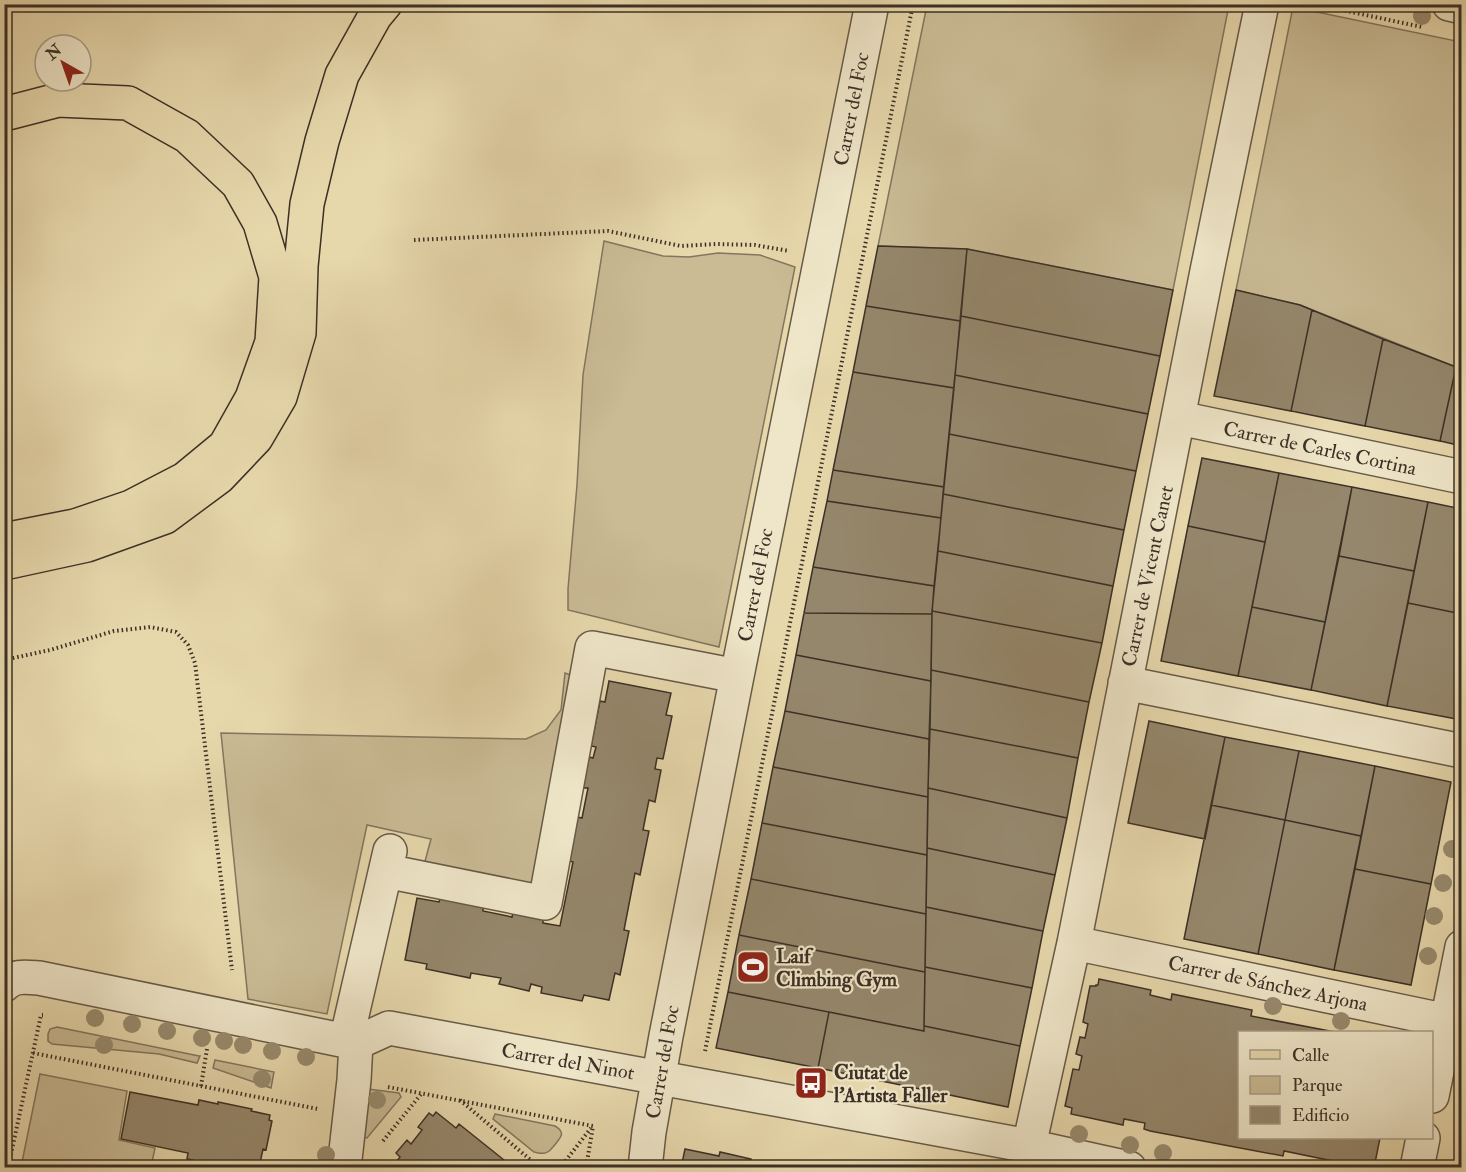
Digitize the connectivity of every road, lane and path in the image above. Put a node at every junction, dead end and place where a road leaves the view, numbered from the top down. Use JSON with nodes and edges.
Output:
{"nodes":[{"id":1,"x":385,"y":4,"type":"edge"},
{"id":2,"x":872,"y":4,"type":"edge"},
{"id":3,"x":913,"y":4,"type":"edge"},
{"id":4,"x":1262,"y":4,"type":"edge"},
{"id":5,"x":1314,"y":4,"type":"edge"},
{"id":6,"x":1461,"y":7,"type":"edge"},
{"id":7,"x":1438,"y":16,"type":"edge"},
{"id":8,"x":4,"y":114,"type":"edge"},
{"id":9,"x":414,"y":240,"type":"dead end"},
{"id":10,"x":820,"y":262,"type":"junction"},
{"id":11,"x":1179,"y":418,"type":"junction"},
{"id":12,"x":1461,"y":477,"type":"edge"},
{"id":13,"x":4,"y":540,"type":"edge"},
{"id":14,"x":4,"y":563,"type":"edge"},
{"id":15,"x":4,"y":660,"type":"edge"},
{"id":16,"x":737,"y":675,"type":"junction"},
{"id":17,"x":1125,"y":682,"type":"junction"},
{"id":18,"x":1461,"y":751,"type":"edge"},
{"id":19,"x":1074,"y":943,"type":"junction"},
{"id":20,"x":1461,"y":948,"type":"edge"},
{"id":21,"x":232,"y":970,"type":"dead end"},
{"id":22,"x":7,"y":982,"type":"edge"},
{"id":23,"x":52,"y":1017,"type":"dead end"},
{"id":24,"x":1454,"y":1022,"type":"edge"},
{"id":25,"x":351,"y":1042,"type":"junction"},
{"id":26,"x":218,"y":1052,"type":"dead end"},
{"id":27,"x":33,"y":1053,"type":"junction"},
{"id":28,"x":704,"y":1058,"type":"dead end"},
{"id":29,"x":659,"y":1078,"type":"junction"},
{"id":30,"x":354,"y":1080,"type":"junction"},
{"id":31,"x":201,"y":1086,"type":"junction"},
{"id":32,"x":1433,"y":1090,"type":"edge"},
{"id":33,"x":422,"y":1093,"type":"junction"},
{"id":34,"x":459,"y":1100,"type":"junction"},
{"id":35,"x":350,"y":1115,"type":"junction"},
{"id":36,"x":593,"y":1126,"type":"junction"},
{"id":37,"x":1423,"y":1139,"type":"edge"},
{"id":38,"x":1029,"y":1146,"type":"junction"},
{"id":39,"x":377,"y":1149,"type":"dead end"},
{"id":40,"x":9,"y":1167,"type":"edge"},
{"id":41,"x":344,"y":1167,"type":"edge"},
{"id":42,"x":540,"y":1167,"type":"edge"},
{"id":43,"x":560,"y":1167,"type":"edge"},
{"id":44,"x":586,"y":1167,"type":"edge"},
{"id":45,"x":645,"y":1167,"type":"edge"},
{"id":46,"x":1129,"y":1167,"type":"edge"},
{"id":47,"x":1417,"y":1167,"type":"edge"}],
"edges":[{"from":1,"to":14,"type":"main road"},
{"from":2,"to":10,"type":"street","name":"Carrer del Foc"},
{"from":3,"to":28,"type":"path"},
{"from":4,"to":11,"type":"street","name":"Carrer de Vicent Canet"},
{"from":5,"to":7,"type":"path"},
{"from":6,"to":7,"type":"street"},
{"from":8,"to":13,"type":"main road"},
{"from":9,"to":10,"type":"path"},
{"from":10,"to":16,"type":"street","name":"Carrer del Foc"},
{"from":11,"to":12,"type":"street","name":"Carrer de Carles Cortina"},
{"from":11,"to":17,"type":"street","name":"Carrer de Vicent Canet"},
{"from":15,"to":21,"type":"path"},
{"from":16,"to":25,"type":"street"},
{"from":16,"to":29,"type":"street","name":"Carrer del Foc"},
{"from":17,"to":18,"type":"street"},
{"from":17,"to":19,"type":"street","name":"Carrer de Vicent Canet"},
{"from":19,"to":24,"type":"street","name":"Carrer de Sánchez Arjona"},
{"from":19,"to":38,"type":"street","name":"Carrer de Vicent Canet"},
{"from":20,"to":24,"type":"street"},
{"from":22,"to":25,"type":"street"},
{"from":23,"to":27,"type":"path"},
{"from":24,"to":32,"type":"street"},
{"from":25,"to":29,"type":"street","name":"Carrer del Ninot"},
{"from":25,"to":30,"type":"street"},
{"from":26,"to":31,"type":"path"},
{"from":27,"to":31,"type":"path"},
{"from":27,"to":40,"type":"path"},
{"from":29,"to":38,"type":"street","name":"Carrer del Ninot"},
{"from":29,"to":45,"type":"street","name":"Carrer del Foc"},
{"from":30,"to":33,"type":"path"},
{"from":30,"to":35,"type":"street"},
{"from":31,"to":35,"type":"path"},
{"from":33,"to":34,"type":"path"},
{"from":33,"to":39,"type":"path"},
{"from":34,"to":36,"type":"path"},
{"from":34,"to":42,"type":"path"},
{"from":35,"to":41,"type":"street"},
{"from":36,"to":43,"type":"path"},
{"from":36,"to":44,"type":"path"},
{"from":37,"to":47,"type":"street"},
{"from":38,"to":46,"type":"street","name":"Carrer del Ninot"}]}
